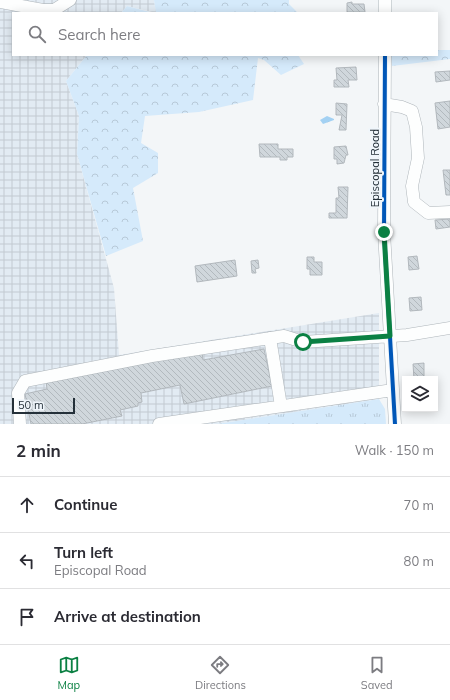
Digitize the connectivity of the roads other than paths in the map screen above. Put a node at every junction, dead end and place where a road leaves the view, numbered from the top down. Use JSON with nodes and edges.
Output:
{"nodes":[{"id":1,"x":70,"y":0,"type":"edge"},
{"id":2,"x":385,"y":0,"type":"edge"},
{"id":3,"x":0,"y":2,"type":"edge"},
{"id":4,"x":385,"y":12,"type":"edge"},
{"id":5,"x":385,"y":56,"type":"edge"},
{"id":6,"x":384,"y":104,"type":"junction"},
{"id":7,"x":450,"y":212,"type":"edge"},
{"id":8,"x":450,"y":328,"type":"edge"},
{"id":9,"x":390,"y":336,"type":"junction"},
{"id":10,"x":270,"y":338,"type":"junction"},
{"id":11,"x":393,"y":390,"type":"junction"},
{"id":12,"x":281,"y":406,"type":"junction"},
{"id":13,"x":20,"y":424,"type":"edge"},
{"id":14,"x":159,"y":424,"type":"edge"},
{"id":15,"x":395,"y":424,"type":"edge"}],
"edges":[{"from":1,"to":3,"type":"street"},
{"from":2,"to":4,"type":"street"},
{"from":5,"to":6,"type":"street","name":"Episcopal Road"},
{"from":6,"to":7,"type":"street"},
{"from":6,"to":9,"type":"street","name":"Episcopal Road"},
{"from":8,"to":9,"type":"street"},
{"from":9,"to":10,"type":"street"},
{"from":9,"to":11,"type":"street","name":"Episcopal Road"},
{"from":10,"to":12,"type":"street"},
{"from":10,"to":13,"type":"street"},
{"from":11,"to":12,"type":"street"},
{"from":11,"to":15,"type":"street","name":"Episcopal Road"},
{"from":12,"to":14,"type":"street"}]}
